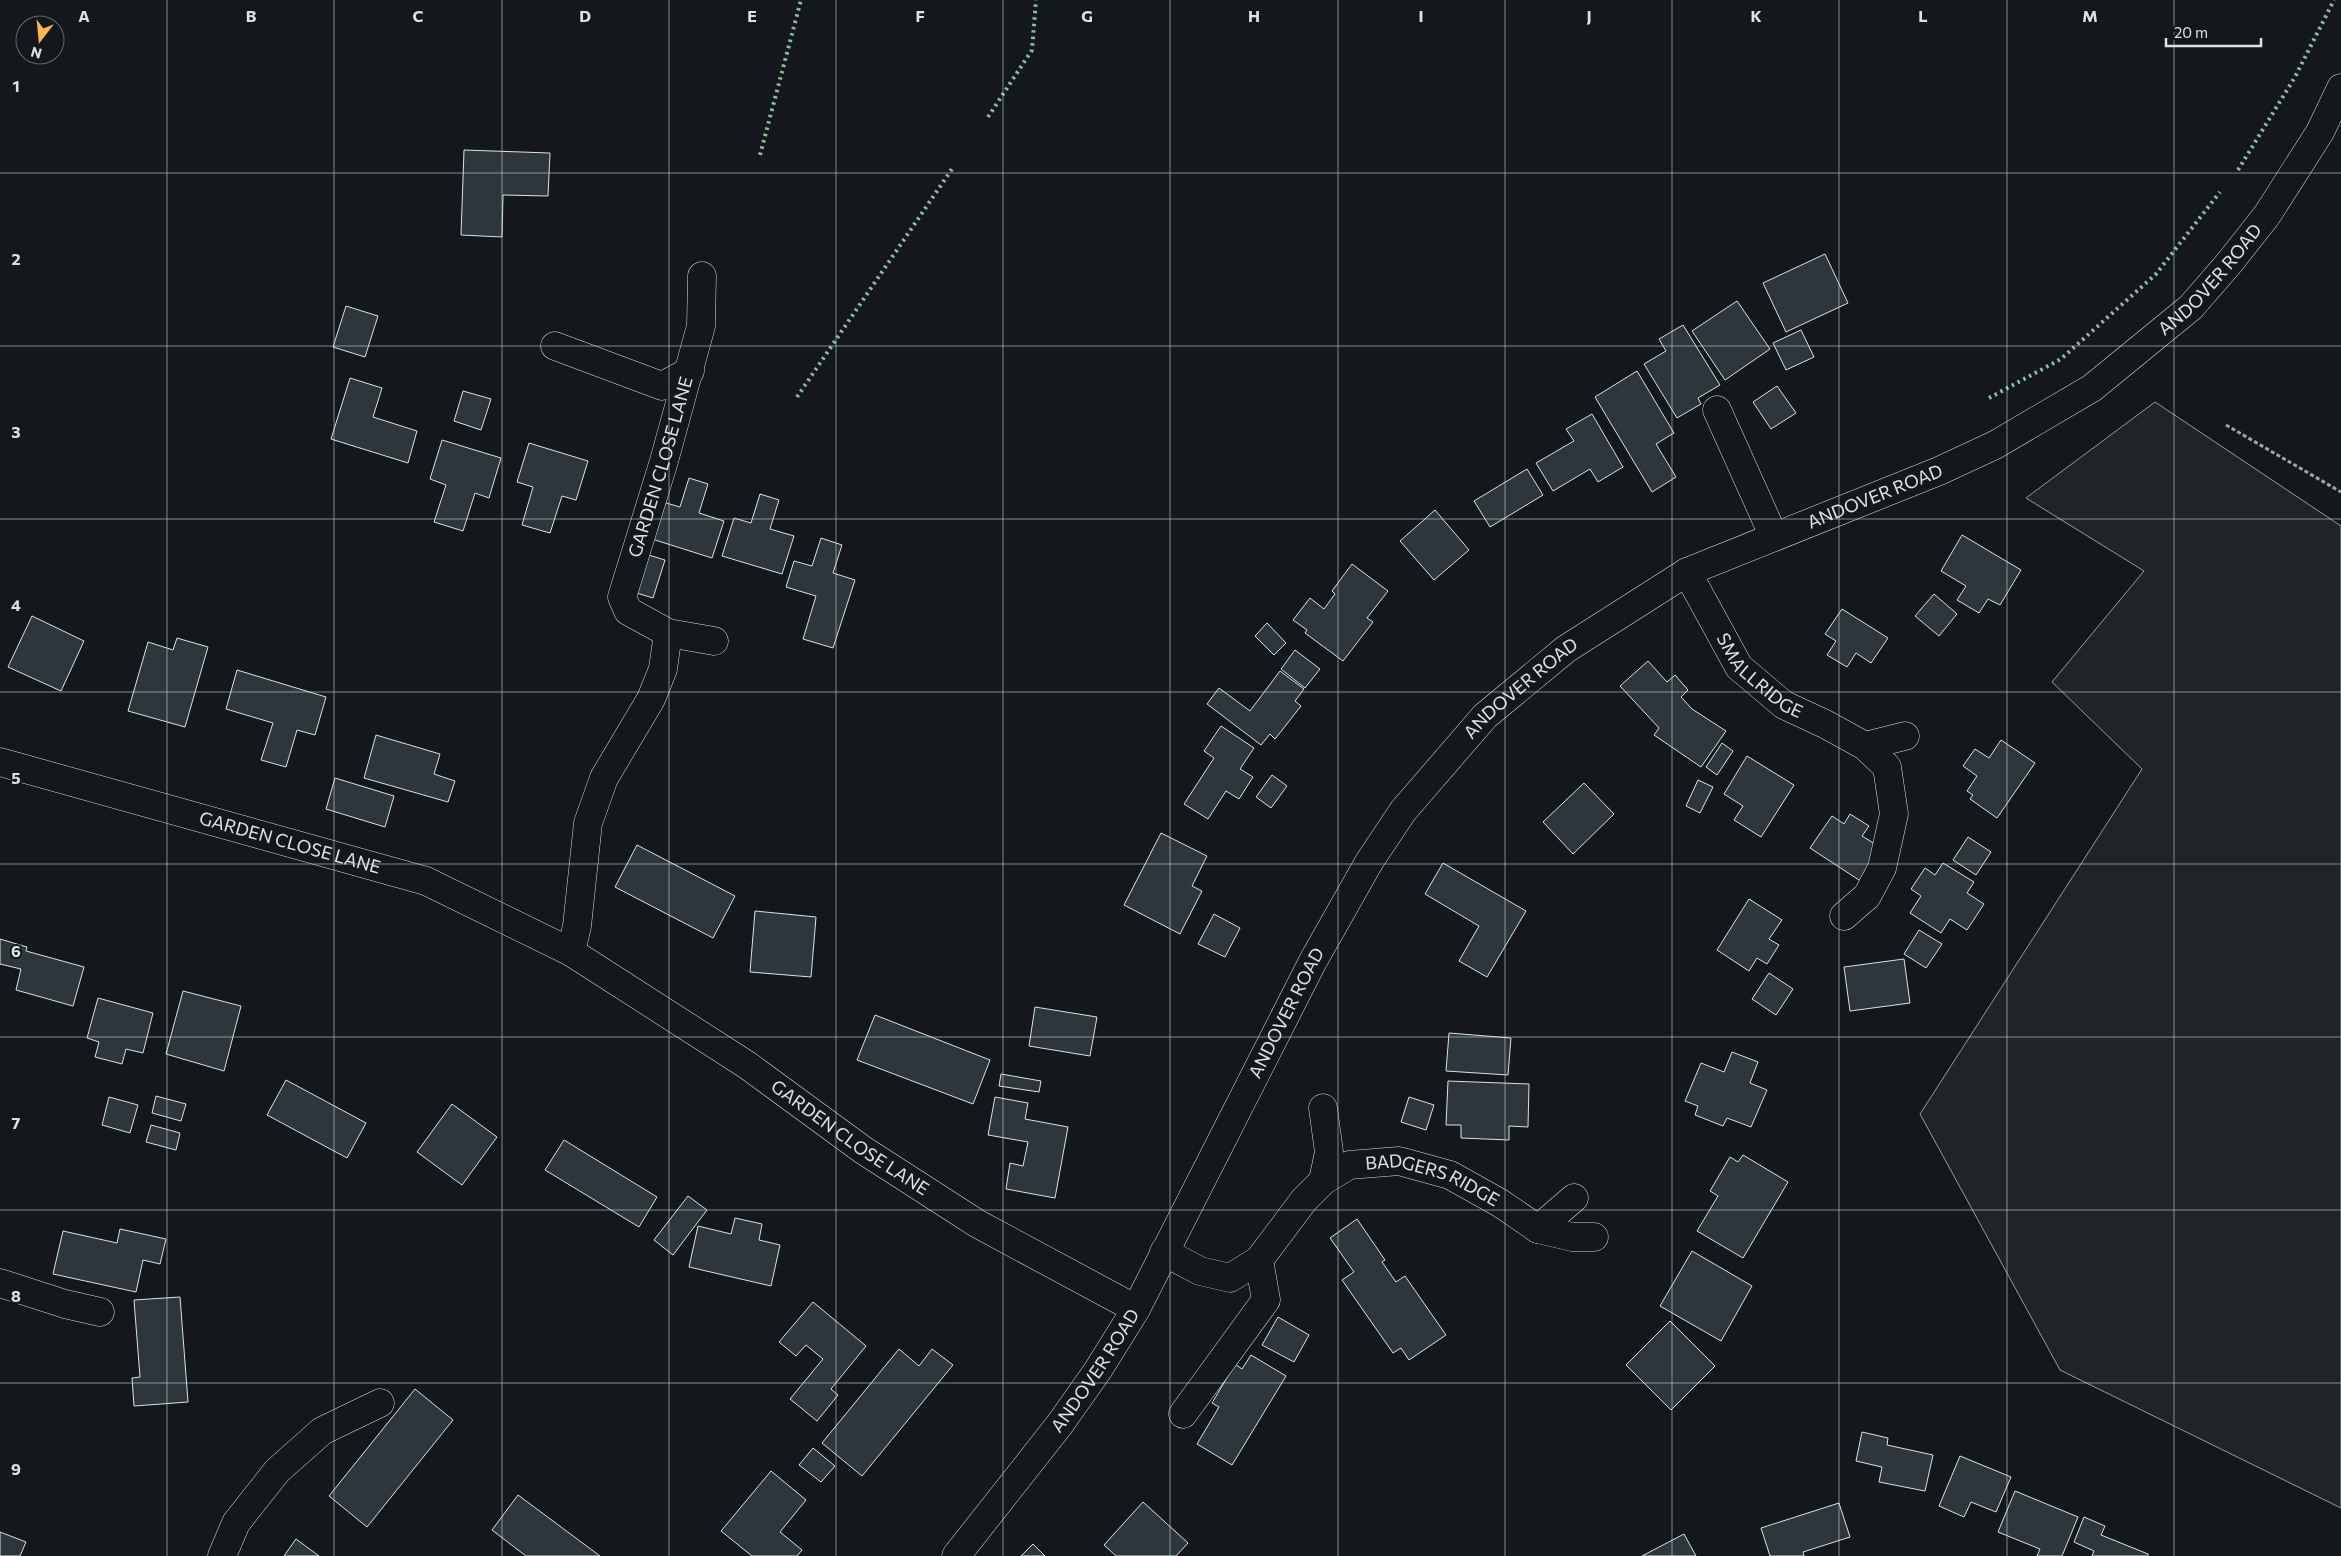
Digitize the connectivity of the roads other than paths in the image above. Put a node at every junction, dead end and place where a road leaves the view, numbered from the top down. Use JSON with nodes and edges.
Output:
{"nodes":[{"id":1,"x":2341,"y":88,"type":"edge"},
{"id":2,"x":702,"y":276,"type":"dead end"},
{"id":3,"x":555,"y":346,"type":"dead end"},
{"id":4,"x":690,"y":372,"type":"junction"},
{"id":5,"x":1716,"y":410,"type":"dead end"},
{"id":6,"x":1774,"y":538,"type":"junction"},
{"id":7,"x":1687,"y":572,"type":"junction"},
{"id":8,"x":668,"y":633,"type":"junction"},
{"id":9,"x":714,"y":641,"type":"dead end"},
{"id":10,"x":1906,"y":736,"type":"dead end"},
{"id":11,"x":1865,"y":746,"type":"junction"},
{"id":12,"x":0,"y":762,"type":"edge"},
{"id":13,"x":1844,"y":916,"type":"dead end"},
{"id":14,"x":571,"y":952,"type":"junction"},
{"id":15,"x":1323,"y":1108,"type":"dead end"},
{"id":16,"x":1323,"y":1182,"type":"junction"},
{"id":17,"x":1574,"y":1198,"type":"dead end"},
{"id":18,"x":1538,"y":1229,"type":"junction"},
{"id":19,"x":1594,"y":1237,"type":"dead end"},
{"id":20,"x":1164,"y":1252,"type":"junction"},
{"id":21,"x":1259,"y":1260,"type":"junction"},
{"id":22,"x":0,"y":1283,"type":"edge"},
{"id":23,"x":1136,"y":1309,"type":"junction"},
{"id":24,"x":100,"y":1312,"type":"dead end"},
{"id":25,"x":380,"y":1403,"type":"dead end"},
{"id":26,"x":1183,"y":1414,"type":"dead end"},
{"id":27,"x":222,"y":1556,"type":"edge"},
{"id":28,"x":956,"y":1556,"type":"edge"}],
"edges":[{"from":1,"to":6,"type":"street","name":"ANDOVER ROAD"},
{"from":2,"to":4,"type":"street","name":"GARDEN CLOSE LANE"},
{"from":3,"to":4,"type":"street"},
{"from":4,"to":8,"type":"street","name":"GARDEN CLOSE LANE"},
{"from":5,"to":6,"type":"street"},
{"from":6,"to":7,"type":"street","name":"ANDOVER ROAD"},
{"from":7,"to":11,"type":"street","name":"SMALLRIDGE"},
{"from":7,"to":20,"type":"street","name":"ANDOVER ROAD"},
{"from":8,"to":9,"type":"street","name":"GARDEN CLOSE LANE"},
{"from":8,"to":14,"type":"street"},
{"from":10,"to":11,"type":"street"},
{"from":11,"to":13,"type":"street","name":"SMALLRIDGE"},
{"from":12,"to":14,"type":"street","name":"GARDEN CLOSE LANE"},
{"from":14,"to":23,"type":"street","name":"GARDEN CLOSE LANE"},
{"from":15,"to":16,"type":"street"},
{"from":16,"to":18,"type":"street","name":"BADGERS RIDGE"},
{"from":16,"to":21,"type":"street","name":"BADGERS RIDGE"},
{"from":17,"to":18,"type":"street"},
{"from":18,"to":19,"type":"street","name":"BADGERS RIDGE"},
{"from":20,"to":21,"type":"street","name":"BADGERS RIDGE"},
{"from":20,"to":23,"type":"street","name":"ANDOVER ROAD"},
{"from":21,"to":26,"type":"street"},
{"from":22,"to":24,"type":"street"},
{"from":23,"to":28,"type":"street","name":"ANDOVER ROAD"},
{"from":25,"to":27,"type":"street"}]}
